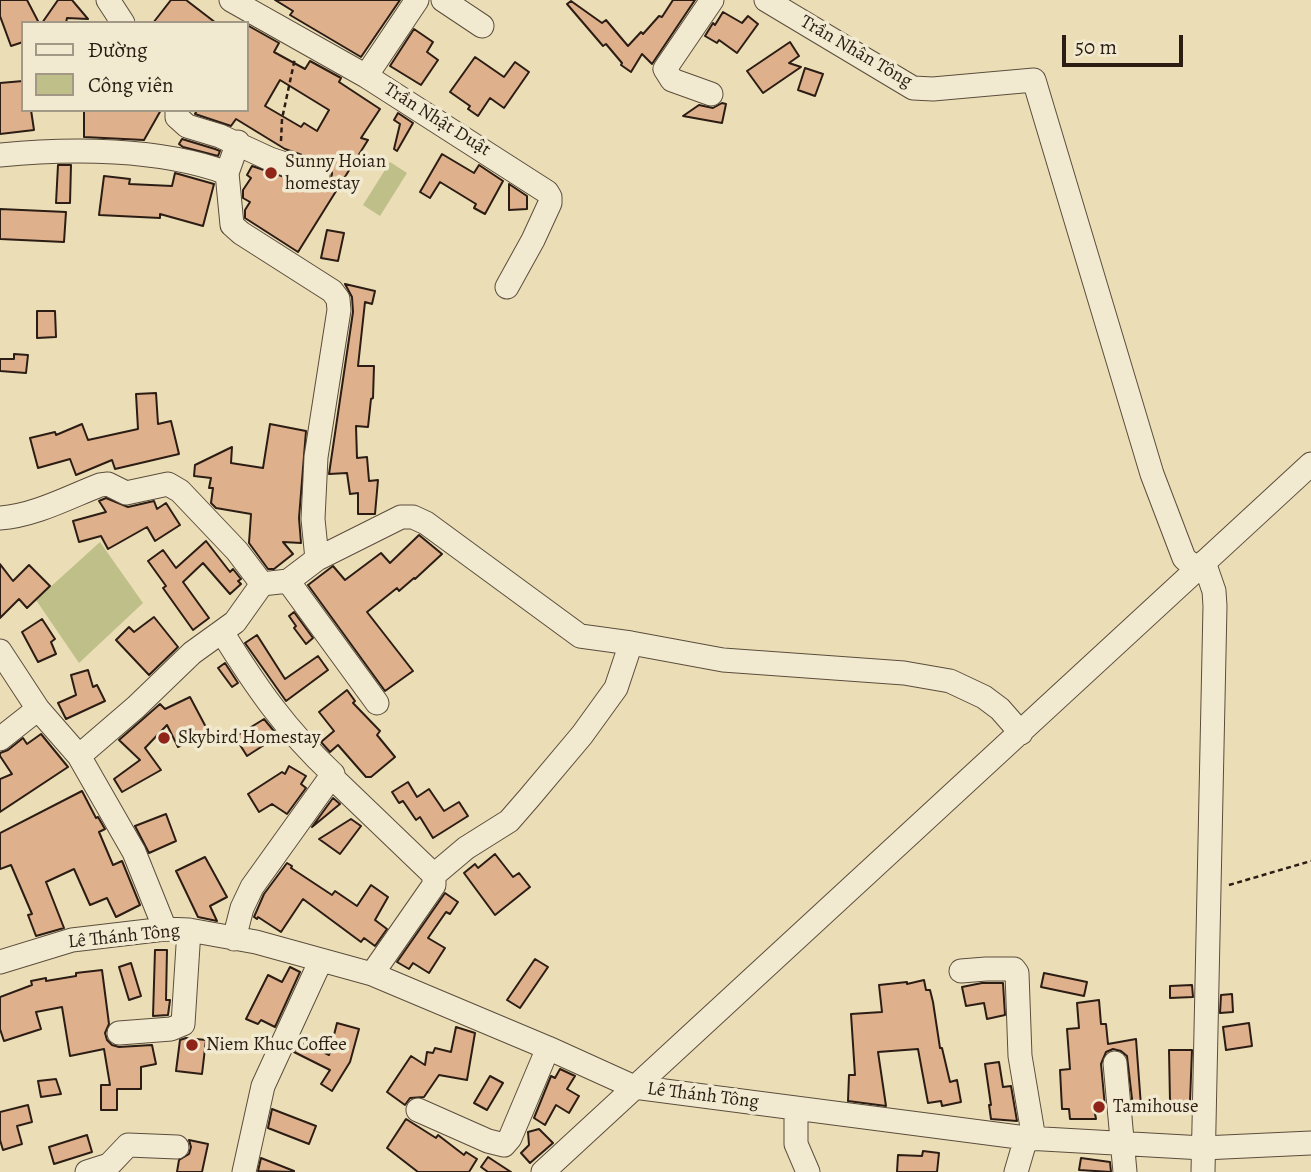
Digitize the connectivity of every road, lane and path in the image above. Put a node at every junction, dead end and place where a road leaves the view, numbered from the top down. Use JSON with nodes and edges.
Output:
{"nodes":[{"id":1,"x":107,"y":0,"type":"edge"},
{"id":2,"x":418,"y":0,"type":"edge"},
{"id":3,"x":443,"y":0,"type":"edge"},
{"id":4,"x":712,"y":0,"type":"edge"},
{"id":5,"x":766,"y":0,"type":"edge"},
{"id":6,"x":235,"y":7,"type":"edge"},
{"id":7,"x":122,"y":21,"type":"edge"},
{"id":8,"x":482,"y":26,"type":"dead end"},
{"id":9,"x":302,"y":39,"type":"junction"},
{"id":10,"x":366,"y":76,"type":"junction"},
{"id":11,"x":711,"y":94,"type":"dead end"},
{"id":12,"x":177,"y":112,"type":"edge"},
{"id":13,"x":237,"y":142,"type":"junction"},
{"id":14,"x":0,"y":155,"type":"edge"},
{"id":15,"x":283,"y":162,"type":"junction"},
{"id":16,"x":227,"y":173,"type":"junction"},
{"id":17,"x":318,"y":176,"type":"dead end"},
{"id":18,"x":507,"y":287,"type":"dead end"},
{"id":19,"x":1311,"y":464,"type":"edge"},
{"id":20,"x":0,"y":518,"type":"edge"},
{"id":21,"x":317,"y":559,"type":"junction"},
{"id":22,"x":1195,"y":563,"type":"junction"},
{"id":23,"x":288,"y":581,"type":"junction"},
{"id":24,"x":261,"y":584,"type":"junction"},
{"id":25,"x":222,"y":632,"type":"junction"},
{"id":26,"x":631,"y":643,"type":"junction"},
{"id":27,"x":0,"y":651,"type":"edge"},
{"id":28,"x":377,"y":703,"type":"dead end"},
{"id":29,"x":38,"y":709,"type":"junction"},
{"id":30,"x":1015,"y":726,"type":"junction"},
{"id":31,"x":0,"y":739,"type":"edge"},
{"id":32,"x":79,"y":756,"type":"junction"},
{"id":33,"x":332,"y":774,"type":"junction"},
{"id":34,"x":1311,"y":861,"type":"edge"},
{"id":35,"x":434,"y":875,"type":"junction"},
{"id":36,"x":1209,"y":890,"type":"junction"},
{"id":37,"x":166,"y":929,"type":"junction"},
{"id":38,"x":189,"y":930,"type":"junction"},
{"id":39,"x":234,"y":939,"type":"junction"},
{"id":40,"x":321,"y":960,"type":"junction"},
{"id":41,"x":0,"y":962,"type":"edge"},
{"id":42,"x":961,"y":971,"type":"dead end"},
{"id":43,"x":372,"y":974,"type":"junction"},
{"id":44,"x":119,"y":1033,"type":"dead end"},
{"id":45,"x":548,"y":1048,"type":"junction"},
{"id":46,"x":1115,"y":1063,"type":"dead end"},
{"id":47,"x":634,"y":1087,"type":"junction"},
{"id":48,"x":796,"y":1108,"type":"junction"},
{"id":49,"x":418,"y":1110,"type":"dead end"},
{"id":50,"x":1030,"y":1138,"type":"junction"},
{"id":51,"x":1311,"y":1143,"type":"edge"},
{"id":52,"x":1124,"y":1145,"type":"junction"},
{"id":53,"x":177,"y":1147,"type":"dead end"},
{"id":54,"x":1203,"y":1148,"type":"junction"},
{"id":55,"x":87,"y":1172,"type":"edge"},
{"id":56,"x":244,"y":1172,"type":"edge"},
{"id":57,"x":543,"y":1172,"type":"edge"},
{"id":58,"x":808,"y":1172,"type":"edge"},
{"id":59,"x":1016,"y":1172,"type":"edge"},
{"id":60,"x":1125,"y":1172,"type":"edge"},
{"id":61,"x":1203,"y":1172,"type":"edge"}],
"edges":[{"from":1,"to":7,"type":"street"},
{"from":2,"to":10,"type":"street"},
{"from":3,"to":8,"type":"street"},
{"from":4,"to":11,"type":"street"},
{"from":5,"to":22,"type":"street","name":"Trần Nhân Tông"},
{"from":6,"to":9,"type":"street","name":"Trần Nhật Duật"},
{"from":9,"to":10,"type":"street","name":"Trần Nhật Duật"},
{"from":9,"to":15,"type":"path"},
{"from":10,"to":18,"type":"street","name":"Trần Nhật Duật"},
{"from":12,"to":13,"type":"street"},
{"from":13,"to":15,"type":"street"},
{"from":13,"to":16,"type":"street"},
{"from":14,"to":16,"type":"street"},
{"from":15,"to":17,"type":"street"},
{"from":16,"to":21,"type":"street"},
{"from":19,"to":22,"type":"street"},
{"from":20,"to":24,"type":"street"},
{"from":21,"to":23,"type":"street"},
{"from":21,"to":26,"type":"street"},
{"from":22,"to":30,"type":"street"},
{"from":22,"to":36,"type":"street"},
{"from":23,"to":24,"type":"street"},
{"from":23,"to":28,"type":"street"},
{"from":24,"to":25,"type":"street"},
{"from":25,"to":32,"type":"street"},
{"from":25,"to":33,"type":"street"},
{"from":26,"to":30,"type":"street"},
{"from":26,"to":35,"type":"street"},
{"from":27,"to":29,"type":"street"},
{"from":29,"to":31,"type":"street"},
{"from":29,"to":32,"type":"street"},
{"from":30,"to":47,"type":"street"},
{"from":32,"to":37,"type":"street"},
{"from":33,"to":35,"type":"street"},
{"from":33,"to":39,"type":"street"},
{"from":34,"to":36,"type":"path"},
{"from":35,"to":43,"type":"street"},
{"from":36,"to":54,"type":"street"},
{"from":37,"to":38,"type":"street","name":"Lê Thánh Tông"},
{"from":37,"to":41,"type":"street","name":"Lê Thánh Tông"},
{"from":38,"to":39,"type":"street","name":"Lê Thánh Tông"},
{"from":38,"to":44,"type":"street"},
{"from":39,"to":40,"type":"street","name":"Lê Thánh Tông"},
{"from":40,"to":43,"type":"street","name":"Lê Thánh Tông"},
{"from":40,"to":56,"type":"street"},
{"from":42,"to":50,"type":"street"},
{"from":43,"to":45,"type":"street","name":"Lê Thánh Tông"},
{"from":45,"to":47,"type":"street","name":"Lê Thánh Tông"},
{"from":45,"to":49,"type":"street"},
{"from":46,"to":52,"type":"street"},
{"from":47,"to":48,"type":"street","name":"Lê Thánh Tông"},
{"from":47,"to":57,"type":"street"},
{"from":48,"to":50,"type":"street","name":"Lê Thánh Tông"},
{"from":48,"to":58,"type":"street"},
{"from":50,"to":52,"type":"street","name":"Lê Thánh Tông"},
{"from":50,"to":59,"type":"street"},
{"from":51,"to":54,"type":"street","name":"Lê Thánh Tông"},
{"from":52,"to":54,"type":"street","name":"Lê Thánh Tông"},
{"from":52,"to":60,"type":"street"},
{"from":53,"to":55,"type":"street"},
{"from":54,"to":61,"type":"street"}]}
